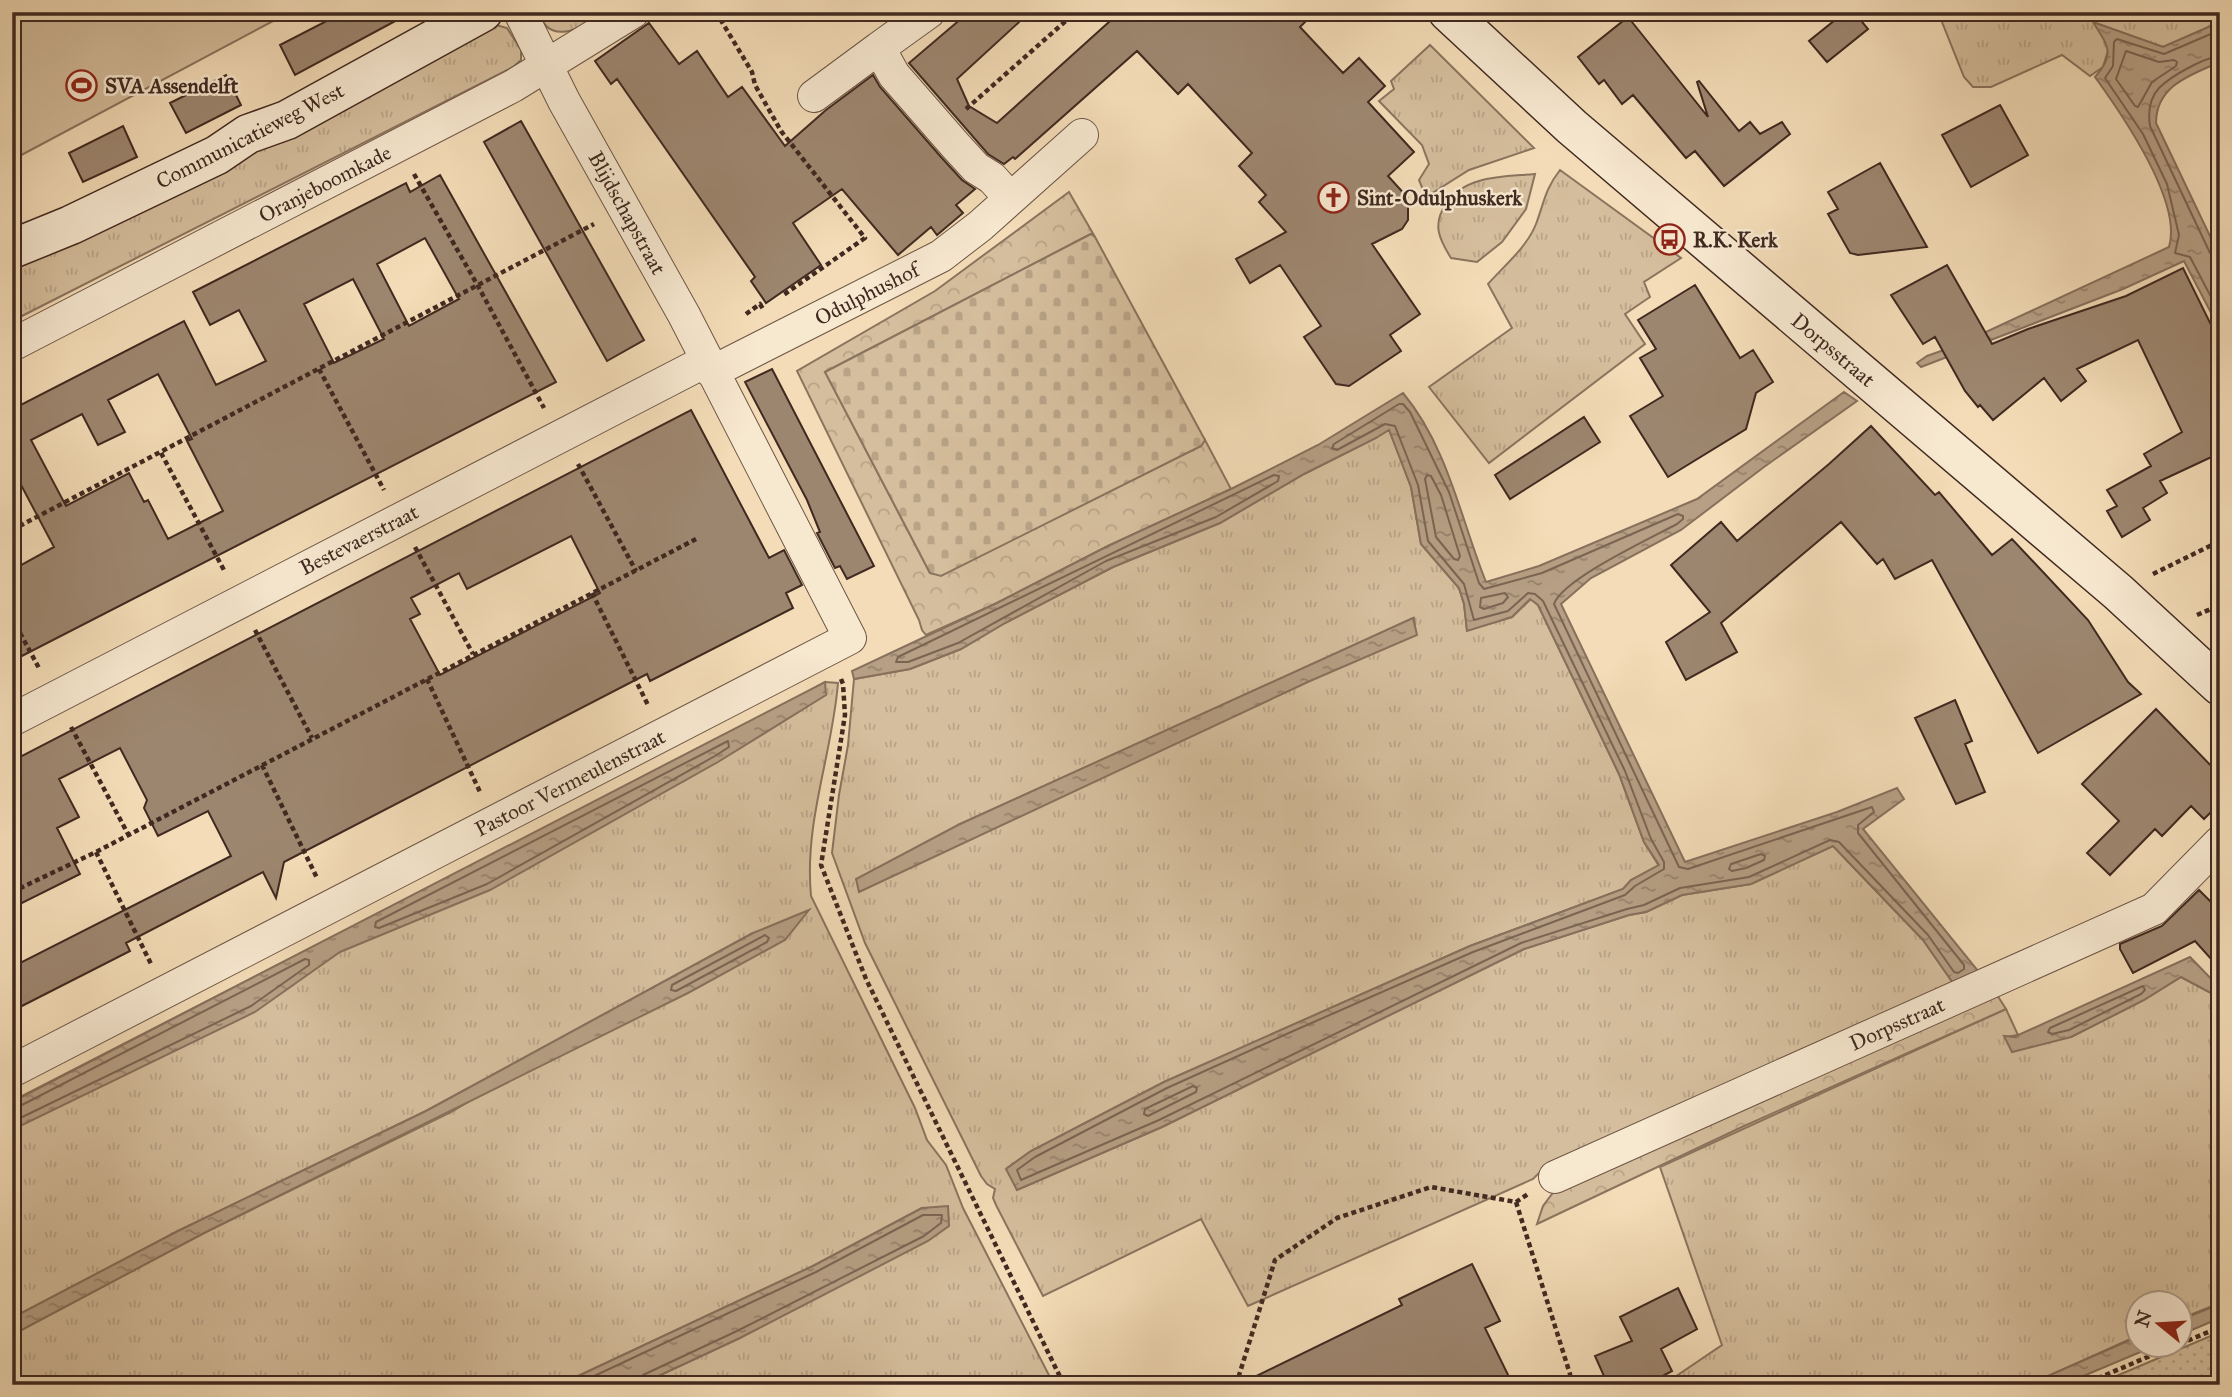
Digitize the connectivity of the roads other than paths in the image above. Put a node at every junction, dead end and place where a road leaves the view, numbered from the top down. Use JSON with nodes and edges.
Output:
{"nodes":[{"id":1,"x":483,"y":12,"type":"edge"},
{"id":2,"x":520,"y":12,"type":"edge"},
{"id":3,"x":633,"y":12,"type":"edge"},
{"id":4,"x":929,"y":12,"type":"edge"},
{"id":5,"x":1448,"y":12,"type":"edge"},
{"id":6,"x":879,"y":48,"type":"junction"},
{"id":7,"x":547,"y":66,"type":"junction"},
{"id":8,"x":814,"y":96,"type":"dead end"},
{"id":9,"x":1082,"y":135,"type":"dead end"},
{"id":10,"x":1010,"y":198,"type":"junction"},
{"id":11,"x":12,"y":249,"type":"edge"},
{"id":12,"x":12,"y":345,"type":"edge"},
{"id":13,"x":706,"y":360,"type":"junction"},
{"id":14,"x":2220,"y":686,"type":"edge"},
{"id":15,"x":12,"y":720,"type":"edge"},
{"id":16,"x":2220,"y":842,"type":"edge"},
{"id":17,"x":12,"y":1072,"type":"edge"},
{"id":18,"x":1555,"y":1177,"type":"road end"}],
"edges":[{"from":1,"to":11,"type":"street","name":"Communicatieweg West"},
{"from":2,"to":7,"type":"street","name":"Blijdschapstraat"},
{"from":3,"to":7,"type":"street","name":"Oranjeboomkade"},
{"from":4,"to":6,"type":"street"},
{"from":5,"to":14,"type":"street","name":"Dorpsstraat"},
{"from":6,"to":8,"type":"street"},
{"from":6,"to":10,"type":"street"},
{"from":7,"to":12,"type":"street","name":"Oranjeboomkade"},
{"from":7,"to":13,"type":"street","name":"Blijdschapstraat"},
{"from":9,"to":10,"type":"street","name":"Odulphushof"},
{"from":10,"to":13,"type":"street","name":"Odulphushof"},
{"from":13,"to":15,"type":"street","name":"Bestevaerstraat"},
{"from":13,"to":17,"type":"street","name":"Pastoor Vermeulenstraat"},
{"from":16,"to":18,"type":"street","name":"Dorpsstraat"}]}
